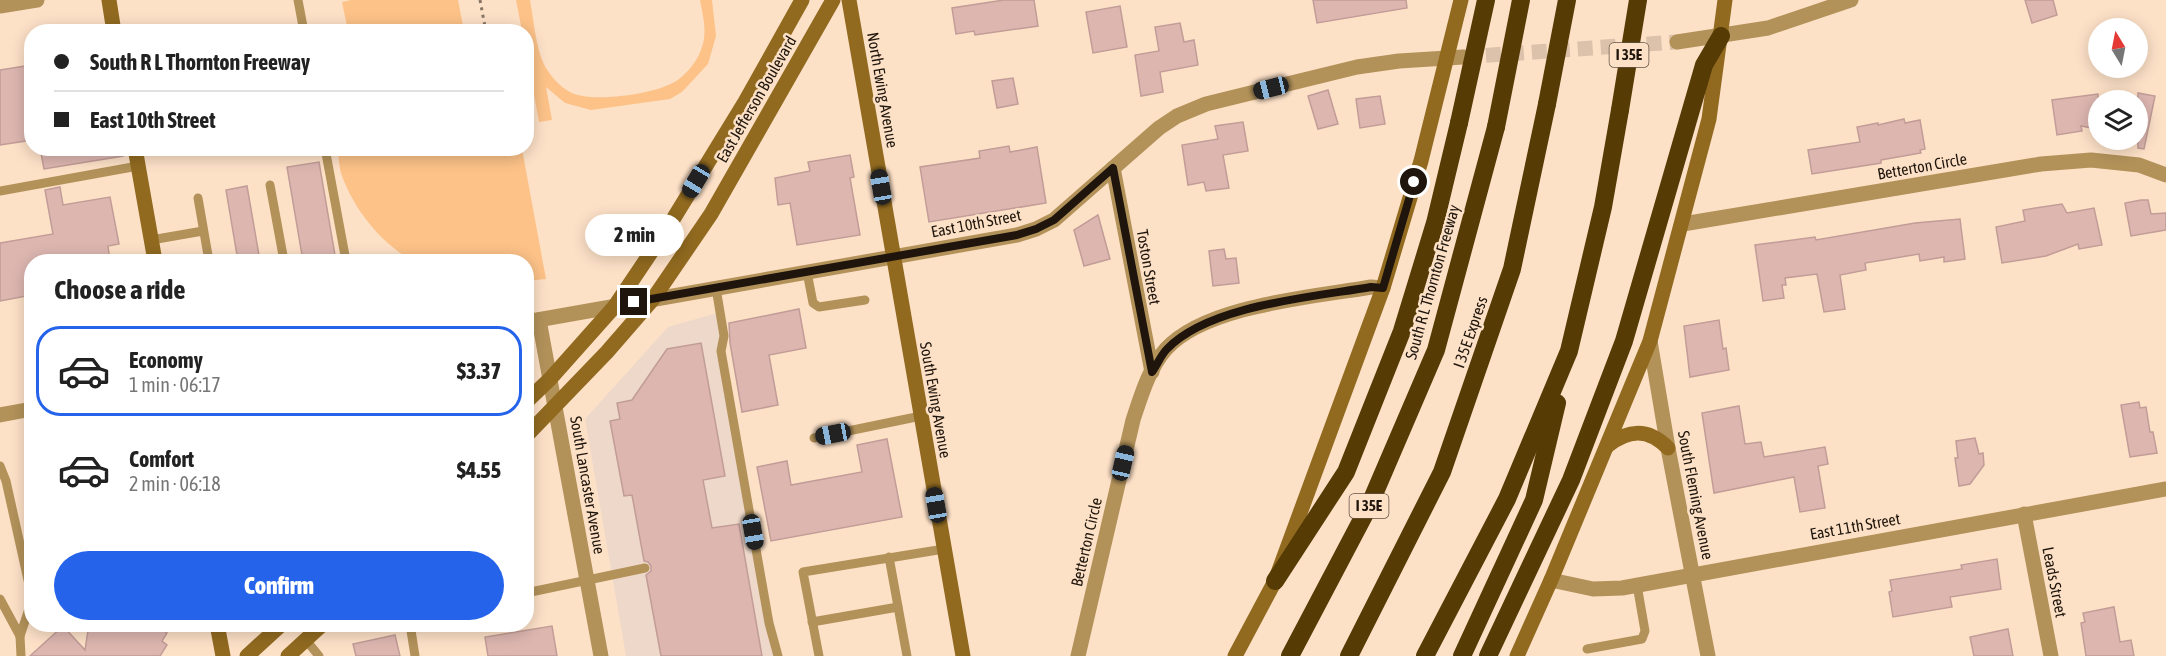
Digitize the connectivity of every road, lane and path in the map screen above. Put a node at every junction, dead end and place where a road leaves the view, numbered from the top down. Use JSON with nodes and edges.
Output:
{"nodes":[{"id":1,"x":37,"y":0,"type":"edge"},
{"id":2,"x":109,"y":0,"type":"edge"},
{"id":3,"x":298,"y":0,"type":"edge"},
{"id":4,"x":480,"y":0,"type":"edge"},
{"id":5,"x":802,"y":0,"type":"edge"},
{"id":6,"x":832,"y":0,"type":"edge"},
{"id":7,"x":849,"y":0,"type":"edge"},
{"id":8,"x":1461,"y":0,"type":"edge"},
{"id":9,"x":1486,"y":0,"type":"edge"},
{"id":10,"x":1521,"y":0,"type":"edge"},
{"id":11,"x":1568,"y":0,"type":"edge"},
{"id":12,"x":1638,"y":0,"type":"edge"},
{"id":13,"x":1725,"y":0,"type":"edge"},
{"id":14,"x":1851,"y":0,"type":"edge"},
{"id":15,"x":0,"y":6,"type":"edge"},
{"id":16,"x":113,"y":24,"type":"edge"},
{"id":17,"x":302,"y":24,"type":"edge"},
{"id":18,"x":484,"y":24,"type":"edge"},
{"id":19,"x":1721,"y":36,"type":"junction"},
{"id":20,"x":1677,"y":42,"type":"tunnel mouth"},
{"id":21,"x":1447,"y":57,"type":"junction"},
{"id":22,"x":1463,"y":57,"type":"tunnel mouth"},
{"id":23,"x":745,"y":102,"type":"junction"},
{"id":24,"x":769,"y":113,"type":"junction"},
{"id":25,"x":136,"y":156,"type":"edge"},
{"id":26,"x":326,"y":156,"type":"edge"},
{"id":27,"x":138,"y":166,"type":"junction"},
{"id":28,"x":1113,"y":168,"type":"junction"},
{"id":29,"x":2166,"y":175,"type":"edge"},
{"id":30,"x":270,"y":185,"type":"dead end"},
{"id":31,"x":0,"y":191,"type":"edge"},
{"id":32,"x":198,"y":198,"type":"dead end"},
{"id":33,"x":1683,"y":225,"type":"junction"},
{"id":34,"x":204,"y":231,"type":"junction"},
{"id":35,"x":151,"y":240,"type":"junction"},
{"id":36,"x":154,"y":254,"type":"edge"},
{"id":37,"x":208,"y":254,"type":"edge"},
{"id":38,"x":283,"y":254,"type":"edge"},
{"id":39,"x":345,"y":254,"type":"edge"},
{"id":40,"x":893,"y":257,"type":"junction"},
{"id":41,"x":807,"y":272,"type":"junction"},
{"id":42,"x":716,"y":288,"type":"junction"},
{"id":43,"x":1383,"y":288,"type":"junction"},
{"id":44,"x":653,"y":299,"type":"junction"},
{"id":45,"x":865,"y":300,"type":"dead end"},
{"id":46,"x":615,"y":306,"type":"junction"},
{"id":47,"x":534,"y":321,"type":"edge"},
{"id":48,"x":534,"y":324,"type":"edge"},
{"id":49,"x":1650,"y":341,"type":"junction"},
{"id":50,"x":1569,"y":351,"type":"junction"},
{"id":51,"x":1152,"y":372,"type":"junction"},
{"id":52,"x":550,"y":379,"type":"junction"},
{"id":53,"x":534,"y":394,"type":"edge"},
{"id":54,"x":555,"y":407,"type":"junction"},
{"id":55,"x":24,"y":410,"type":"edge"},
{"id":56,"x":0,"y":415,"type":"edge"},
{"id":57,"x":921,"y":416,"type":"junction"},
{"id":58,"x":534,"y":428,"type":"edge"},
{"id":59,"x":814,"y":438,"type":"dead end"},
{"id":60,"x":1607,"y":446,"type":"junction"},
{"id":61,"x":1668,"y":448,"type":"junction"},
{"id":62,"x":0,"y":466,"type":"edge"},
{"id":63,"x":2166,"y":489,"type":"edge"},
{"id":64,"x":2024,"y":514,"type":"junction"},
{"id":65,"x":944,"y":549,"type":"junction"},
{"id":66,"x":889,"y":557,"type":"junction"},
{"id":67,"x":24,"y":563,"type":"edge"},
{"id":68,"x":645,"y":568,"type":"dead end"},
{"id":69,"x":1693,"y":574,"type":"junction"},
{"id":70,"x":587,"y":579,"type":"junction"},
{"id":71,"x":1551,"y":580,"type":"junction"},
{"id":72,"x":1275,"y":581,"type":"junction"},
{"id":73,"x":1636,"y":585,"type":"junction"},
{"id":74,"x":534,"y":591,"type":"edge"},
{"id":75,"x":0,"y":599,"type":"edge"},
{"id":76,"x":898,"y":607,"type":"junction"},
{"id":77,"x":812,"y":622,"type":"junction"},
{"id":78,"x":24,"y":624,"type":"edge"},
{"id":79,"x":218,"y":632,"type":"edge"},
{"id":80,"x":273,"y":632,"type":"edge"},
{"id":81,"x":315,"y":632,"type":"edge"},
{"id":82,"x":412,"y":632,"type":"edge"},
{"id":83,"x":20,"y":636,"type":"junction"},
{"id":84,"x":306,"y":640,"type":"junction"},
{"id":85,"x":1587,"y":649,"type":"dead end"},
{"id":86,"x":21,"y":656,"type":"edge"},
{"id":87,"x":223,"y":656,"type":"edge"},
{"id":88,"x":246,"y":656,"type":"edge"},
{"id":89,"x":288,"y":656,"type":"edge"},
{"id":90,"x":319,"y":656,"type":"edge"},
{"id":91,"x":416,"y":656,"type":"edge"},
{"id":92,"x":601,"y":656,"type":"edge"},
{"id":93,"x":778,"y":656,"type":"edge"},
{"id":94,"x":819,"y":656,"type":"edge"},
{"id":95,"x":907,"y":656,"type":"edge"},
{"id":96,"x":963,"y":656,"type":"edge"},
{"id":97,"x":1078,"y":656,"type":"edge"},
{"id":98,"x":1235,"y":656,"type":"edge"},
{"id":99,"x":1290,"y":656,"type":"edge"},
{"id":100,"x":1348,"y":656,"type":"edge"},
{"id":101,"x":1425,"y":656,"type":"edge"},
{"id":102,"x":1462,"y":656,"type":"edge"},
{"id":103,"x":1488,"y":656,"type":"edge"},
{"id":104,"x":1517,"y":656,"type":"edge"},
{"id":105,"x":1708,"y":656,"type":"edge"},
{"id":106,"x":2050,"y":656,"type":"edge"}],
"edges":[{"from":1,"to":15,"type":"street"},
{"from":2,"to":16,"type":"main road"},
{"from":3,"to":17,"type":"lane"},
{"from":4,"to":18,"type":"path"},
{"from":5,"to":23,"type":"main road","name":"East Jefferson Boulevard"},
{"from":6,"to":24,"type":"main road","name":"East Jefferson Boulevard"},
{"from":7,"to":40,"type":"main road","name":"North Ewing Avenue"},
{"from":8,"to":21,"type":"main road"},
{"from":9,"to":72,"type":"highway","bridge":true},
{"from":10,"to":99,"type":"highway","name":"South R L Thornton Freeway","number":"I 35E","bridge":true},
{"from":11,"to":100,"type":"highway","name":"I 35E Express","bridge":true},
{"from":12,"to":50,"type":"highway","number":"I 35E","bridge":true},
{"from":13,"to":19,"type":"main road"},
{"from":14,"to":19,"type":"street"},
{"from":19,"to":20,"type":"street"},
{"from":19,"to":33,"type":"main road"},
{"from":19,"to":103,"type":"highway"},
{"from":21,"to":22,"type":"street","name":"East 10th Street"},
{"from":21,"to":28,"type":"street","name":"East 10th Street"},
{"from":21,"to":43,"type":"main road"},
{"from":23,"to":24,"type":"main road"},
{"from":23,"to":46,"type":"main road","name":"East Jefferson Boulevard"},
{"from":24,"to":44,"type":"main road","name":"East Jefferson Boulevard"},
{"from":25,"to":27,"type":"main road"},
{"from":26,"to":39,"type":"lane"},
{"from":27,"to":31,"type":"lane"},
{"from":27,"to":35,"type":"main road"},
{"from":28,"to":40,"type":"street","name":"East 10th Street"},
{"from":28,"to":51,"type":"street","name":"Toston Street"},
{"from":29,"to":33,"type":"street","name":"Betterton Circle"},
{"from":30,"to":38,"type":"lane"},
{"from":32,"to":34,"type":"lane"},
{"from":33,"to":49,"type":"main road"},
{"from":34,"to":35,"type":"lane"},
{"from":34,"to":37,"type":"lane"},
{"from":35,"to":36,"type":"main road"},
{"from":40,"to":41,"type":"street","name":"East 10th Street"},
{"from":40,"to":57,"type":"main road","name":"South Ewing Avenue"},
{"from":41,"to":42,"type":"street","name":"East 10th Street"},
{"from":41,"to":45,"type":"lane"},
{"from":42,"to":44,"type":"street","name":"East 10th Street"},
{"from":42,"to":93,"type":"lane"},
{"from":43,"to":51,"type":"street","name":"Betterton Circle"},
{"from":43,"to":72,"type":"main road"},
{"from":44,"to":46,"type":"street","name":"East 10th Street"},
{"from":44,"to":54,"type":"main road","name":"East Jefferson Boulevard"},
{"from":46,"to":47,"type":"street","name":"East 10th Street"},
{"from":46,"to":52,"type":"main road","name":"East Jefferson Boulevard"},
{"from":48,"to":52,"type":"street","name":"South Lancaster Avenue"},
{"from":49,"to":60,"type":"main road"},
{"from":49,"to":61,"type":"street","name":"South Fleming Avenue"},
{"from":50,"to":101,"type":"highway","number":"I 35E"},
{"from":50,"to":102,"type":"highway"},
{"from":51,"to":97,"type":"street","name":"Betterton Circle"},
{"from":52,"to":53,"type":"main road","name":"East Jefferson Boulevard"},
{"from":52,"to":54,"type":"street","name":"South Lancaster Avenue"},
{"from":54,"to":58,"type":"main road","name":"East Jefferson Boulevard"},
{"from":54,"to":70,"type":"street","name":"South Lancaster Avenue"},
{"from":55,"to":56,"type":"street"},
{"from":57,"to":59,"type":"lane"},
{"from":57,"to":65,"type":"main road","name":"South Ewing Avenue"},
{"from":60,"to":61,"type":"main road"},
{"from":60,"to":71,"type":"main road"},
{"from":61,"to":69,"type":"street","name":"South Fleming Avenue"},
{"from":62,"to":67,"type":"lane"},
{"from":63,"to":64,"type":"street","name":"East 11th Street"},
{"from":64,"to":69,"type":"street","name":"East 11th Street"},
{"from":64,"to":106,"type":"street","name":"Leads Street"},
{"from":65,"to":66,"type":"lane"},
{"from":65,"to":96,"type":"main road","name":"South Ewing Avenue"},
{"from":66,"to":76,"type":"lane"},
{"from":66,"to":77,"type":"lane"},
{"from":68,"to":70,"type":"lane"},
{"from":69,"to":73,"type":"street","name":"East 11th Street"},
{"from":69,"to":105,"type":"street","name":"South Fleming Avenue"},
{"from":70,"to":74,"type":"lane"},
{"from":70,"to":92,"type":"street","name":"South Lancaster Avenue"},
{"from":71,"to":73,"type":"street","name":"East 11th Street"},
{"from":71,"to":104,"type":"main road"},
{"from":72,"to":98,"type":"main road"},
{"from":73,"to":85,"type":"lane"},
{"from":75,"to":83,"type":"lane"},
{"from":76,"to":77,"type":"lane"},
{"from":76,"to":95,"type":"lane"},
{"from":77,"to":94,"type":"lane"},
{"from":78,"to":83,"type":"lane"},
{"from":79,"to":87,"type":"main road"},
{"from":80,"to":88,"type":"main road"},
{"from":81,"to":84,"type":"main road"},
{"from":82,"to":91,"type":"lane"},
{"from":83,"to":86,"type":"lane"},
{"from":84,"to":89,"type":"main road"},
{"from":84,"to":90,"type":"lane"}]}
